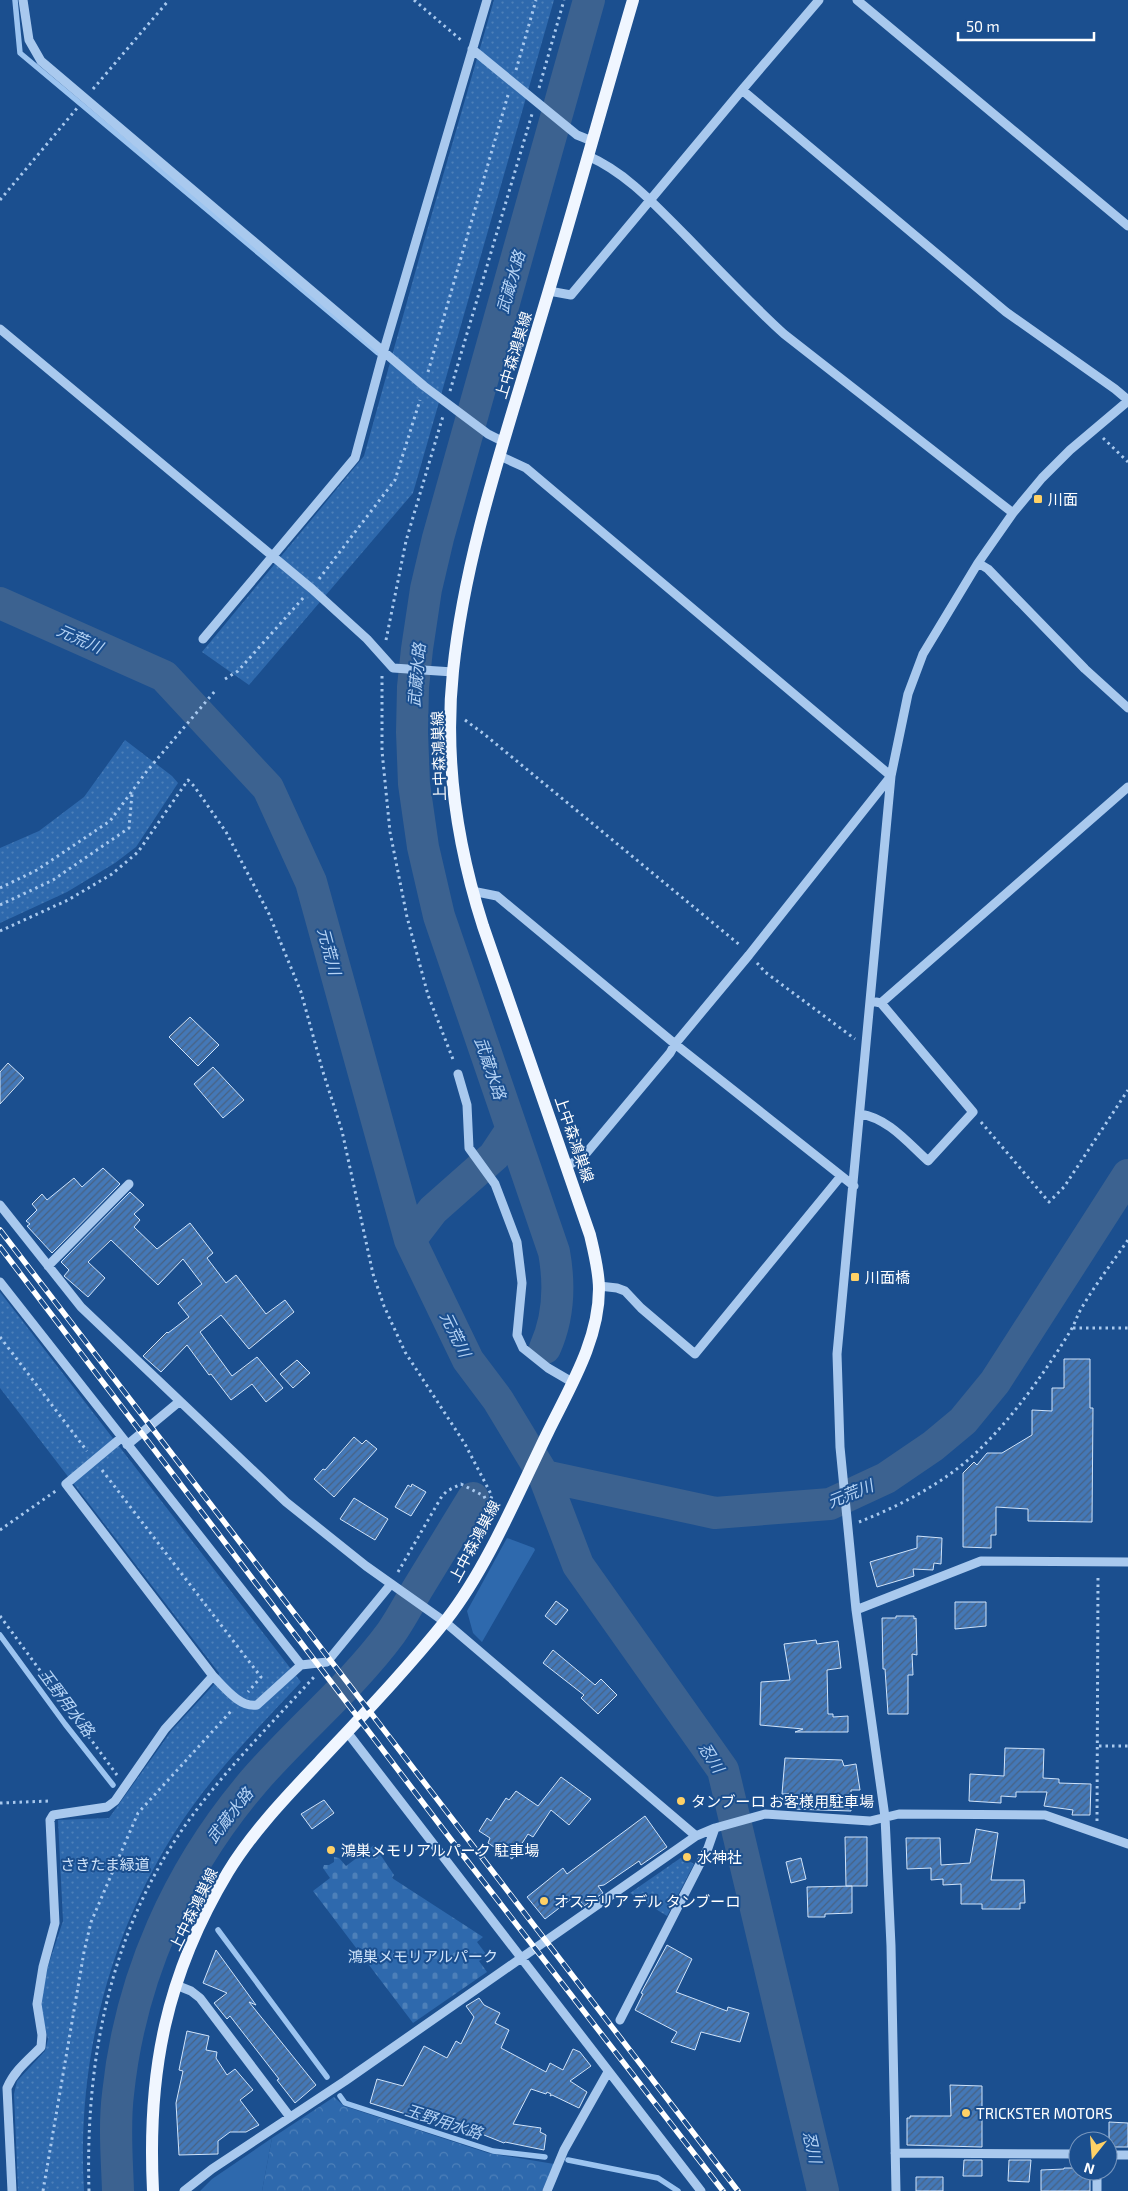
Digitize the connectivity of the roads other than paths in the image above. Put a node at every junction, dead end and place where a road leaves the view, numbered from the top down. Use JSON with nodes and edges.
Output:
{"nodes":[{"id":1,"x":23,"y":0,"type":"edge"},
{"id":2,"x":487,"y":0,"type":"edge"},
{"id":3,"x":633,"y":0,"type":"edge"},
{"id":4,"x":819,"y":0,"type":"edge"},
{"id":5,"x":857,"y":0,"type":"edge"},
{"id":6,"x":472,"y":49,"type":"junction"},
{"id":7,"x":742,"y":90,"type":"junction"},
{"id":8,"x":592,"y":141,"type":"junction"},
{"id":9,"x":588,"y":156,"type":"junction"},
{"id":10,"x":650,"y":199,"type":"junction"},
{"id":11,"x":1128,"y":226,"type":"edge"},
{"id":12,"x":549,"y":291,"type":"junction"},
{"id":13,"x":0,"y":329,"type":"edge"},
{"id":14,"x":384,"y":350,"type":"junction"},
{"id":15,"x":1128,"y":400,"type":"edge"},
{"id":16,"x":504,"y":442,"type":"junction"},
{"id":17,"x":500,"y":456,"type":"junction"},
{"id":18,"x":1014,"y":513,"type":"junction"},
{"id":19,"x":272,"y":558,"type":"junction"},
{"id":20,"x":978,"y":563,"type":"junction"},
{"id":21,"x":203,"y":639,"type":"dead end"},
{"id":22,"x":453,"y":672,"type":"junction"},
{"id":23,"x":1128,"y":708,"type":"edge"},
{"id":24,"x":891,"y":776,"type":"junction"},
{"id":25,"x":1128,"y":787,"type":"edge"},
{"id":26,"x":472,"y":891,"type":"junction"},
{"id":27,"x":871,"y":1002,"type":"junction"},
{"id":28,"x":881,"y":1003,"type":"junction"},
{"id":29,"x":675,"y":1044,"type":"junction"},
{"id":30,"x":458,"y":1074,"type":"road end"},
{"id":31,"x":860,"y":1114,"type":"junction"},
{"id":32,"x":567,"y":1166,"type":"junction"},
{"id":33,"x":841,"y":1176,"type":"junction"},
{"id":34,"x":129,"y":1184,"type":"dead end"},
{"id":35,"x":854,"y":1186,"type":"junction"},
{"id":36,"x":0,"y":1205,"type":"edge"},
{"id":37,"x":48,"y":1266,"type":"junction"},
{"id":38,"x":0,"y":1282,"type":"edge"},
{"id":39,"x":599,"y":1286,"type":"junction"},
{"id":40,"x":572,"y":1382,"type":"junction"},
{"id":41,"x":180,"y":1401,"type":"junction"},
{"id":42,"x":124,"y":1442,"type":"junction"},
{"id":43,"x":1128,"y":1562,"type":"edge"},
{"id":44,"x":391,"y":1584,"type":"junction"},
{"id":45,"x":856,"y":1610,"type":"junction"},
{"id":46,"x":445,"y":1622,"type":"junction"},
{"id":47,"x":301,"y":1665,"type":"junction"},
{"id":48,"x":213,"y":1676,"type":"junction"},
{"id":49,"x":347,"y":1732,"type":"junction"},
{"id":50,"x":885,"y":1817,"type":"junction"},
{"id":51,"x":715,"y":1828,"type":"junction"},
{"id":52,"x":696,"y":1836,"type":"junction"},
{"id":53,"x":1128,"y":1844,"type":"edge"},
{"id":54,"x":521,"y":1959,"type":"junction"},
{"id":55,"x":176,"y":1985,"type":"junction"},
{"id":56,"x":620,"y":2020,"type":"dead end"},
{"id":57,"x":608,"y":2072,"type":"junction"},
{"id":58,"x":290,"y":2117,"type":"junction"},
{"id":59,"x":895,"y":2153,"type":"junction"},
{"id":60,"x":1068,"y":2154,"type":"edge"},
{"id":61,"x":12,"y":2191,"type":"edge"},
{"id":62,"x":153,"y":2191,"type":"edge"},
{"id":63,"x":184,"y":2191,"type":"edge"},
{"id":64,"x":547,"y":2191,"type":"edge"},
{"id":65,"x":701,"y":2191,"type":"edge"},
{"id":66,"x":896,"y":2191,"type":"edge"}],
"edges":[{"from":1,"to":14,"type":"street"},
{"from":2,"to":6,"type":"street"},
{"from":3,"to":8,"type":"main road","name":"上中森鴻巣線"},
{"from":4,"to":7,"type":"street"},
{"from":5,"to":11,"type":"street"},
{"from":6,"to":8,"type":"street"},
{"from":6,"to":14,"type":"street"},
{"from":7,"to":10,"type":"street"},
{"from":7,"to":15,"type":"street"},
{"from":8,"to":9,"type":"main road","name":"上中森鴻巣線"},
{"from":9,"to":10,"type":"street"},
{"from":9,"to":12,"type":"main road","name":"上中森鴻巣線"},
{"from":10,"to":12,"type":"street"},
{"from":10,"to":18,"type":"street"},
{"from":12,"to":16,"type":"main road","name":"上中森鴻巣線"},
{"from":13,"to":19,"type":"street"},
{"from":14,"to":16,"type":"street"},
{"from":14,"to":19,"type":"street"},
{"from":15,"to":18,"type":"street"},
{"from":16,"to":17,"type":"main road","name":"上中森鴻巣線"},
{"from":17,"to":22,"type":"main road","name":"上中森鴻巣線"},
{"from":17,"to":24,"type":"street"},
{"from":18,"to":20,"type":"street"},
{"from":19,"to":21,"type":"street"},
{"from":19,"to":22,"type":"street"},
{"from":20,"to":23,"type":"street"},
{"from":20,"to":24,"type":"street"},
{"from":22,"to":26,"type":"main road","name":"上中森鴻巣線"},
{"from":24,"to":27,"type":"street"},
{"from":24,"to":29,"type":"street"},
{"from":25,"to":28,"type":"street"},
{"from":26,"to":29,"type":"street"},
{"from":26,"to":32,"type":"main road","name":"上中森鴻巣線"},
{"from":27,"to":28,"type":"street"},
{"from":27,"to":31,"type":"street"},
{"from":28,"to":31,"type":"street"},
{"from":29,"to":32,"type":"street"},
{"from":29,"to":33,"type":"street"},
{"from":30,"to":40,"type":"street"},
{"from":31,"to":35,"type":"street"},
{"from":32,"to":39,"type":"main road","name":"上中森鴻巣線"},
{"from":33,"to":35,"type":"street"},
{"from":33,"to":39,"type":"street"},
{"from":34,"to":37,"type":"street"},
{"from":35,"to":45,"type":"street"},
{"from":36,"to":37,"type":"street"},
{"from":37,"to":41,"type":"street"},
{"from":38,"to":42,"type":"street"},
{"from":39,"to":40,"type":"main road","name":"上中森鴻巣線"},
{"from":40,"to":46,"type":"main road","name":"上中森鴻巣線"},
{"from":41,"to":42,"type":"street"},
{"from":41,"to":44,"type":"street"},
{"from":42,"to":47,"type":"street"},
{"from":42,"to":48,"type":"street"},
{"from":43,"to":45,"type":"street"},
{"from":44,"to":46,"type":"street"},
{"from":44,"to":47,"type":"street"},
{"from":45,"to":50,"type":"street"},
{"from":46,"to":49,"type":"main road","name":"上中森鴻巣線"},
{"from":46,"to":52,"type":"street"},
{"from":47,"to":48,"type":"street"},
{"from":48,"to":61,"type":"street"},
{"from":49,"to":54,"type":"street"},
{"from":49,"to":55,"type":"main road","name":"上中森鴻巣線"},
{"from":50,"to":51,"type":"street"},
{"from":50,"to":53,"type":"street"},
{"from":50,"to":59,"type":"street"},
{"from":51,"to":52,"type":"street"},
{"from":51,"to":56,"type":"street"},
{"from":52,"to":54,"type":"street"},
{"from":54,"to":57,"type":"street"},
{"from":54,"to":58,"type":"street"},
{"from":55,"to":58,"type":"street"},
{"from":55,"to":62,"type":"main road","name":"上中森鴻巣線"},
{"from":57,"to":64,"type":"street"},
{"from":57,"to":65,"type":"street"},
{"from":58,"to":63,"type":"street"},
{"from":59,"to":60,"type":"street"},
{"from":59,"to":66,"type":"street"}]}
